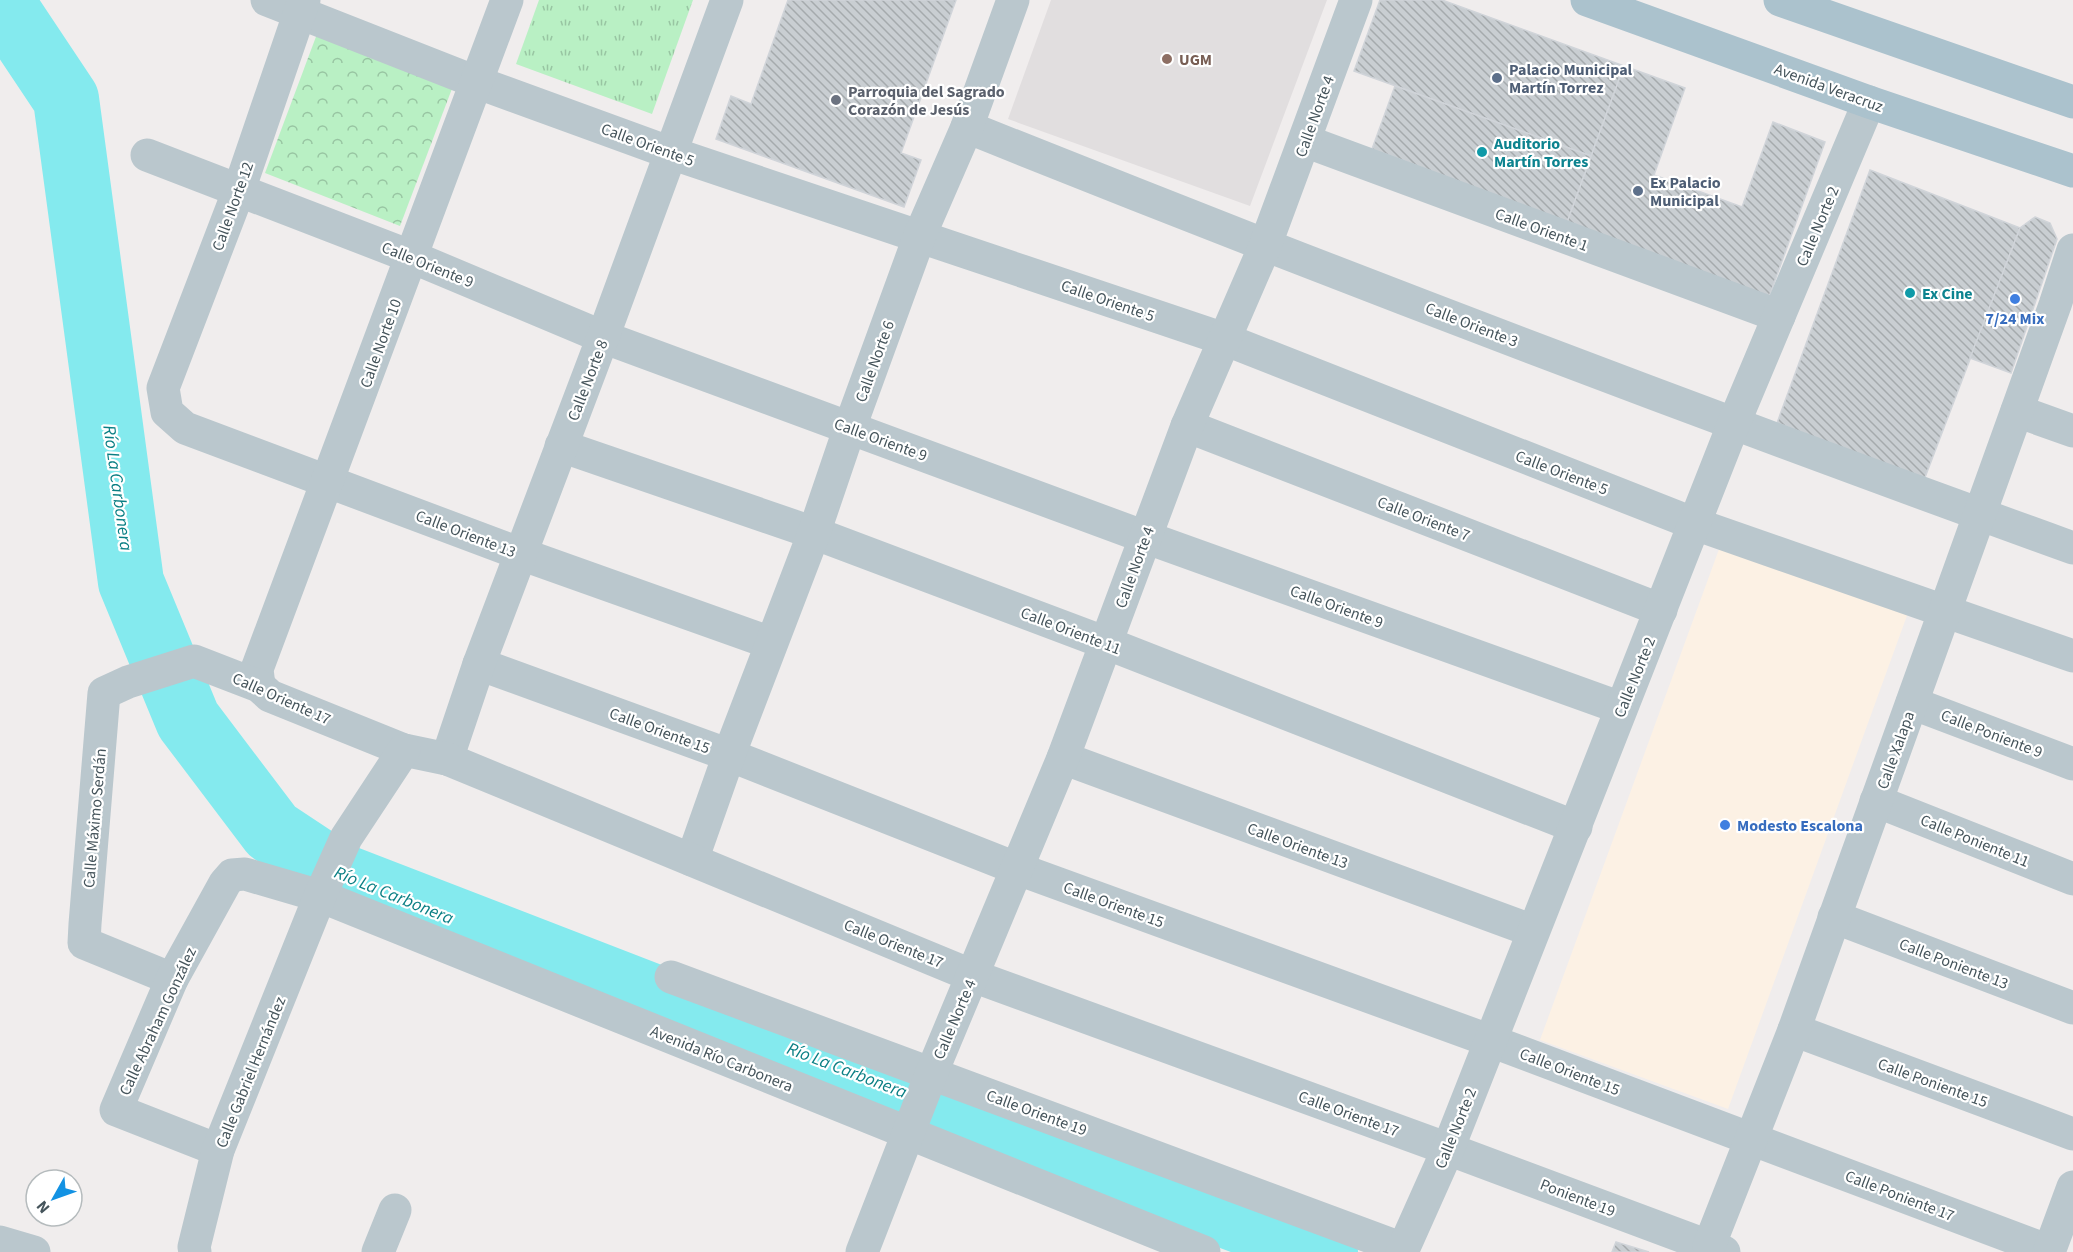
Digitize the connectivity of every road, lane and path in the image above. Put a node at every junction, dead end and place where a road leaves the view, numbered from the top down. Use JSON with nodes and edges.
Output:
{"nodes":[{"id":1,"x":267,"y":0,"type":"edge"},
{"id":2,"x":507,"y":0,"type":"edge"},
{"id":3,"x":727,"y":0,"type":"edge"},
{"id":4,"x":1012,"y":0,"type":"edge"},
{"id":5,"x":1356,"y":0,"type":"edge"},
{"id":6,"x":1587,"y":0,"type":"edge"},
{"id":7,"x":1780,"y":0,"type":"edge"},
{"id":8,"x":301,"y":6,"type":"edge"},
{"id":9,"x":1819,"y":6,"type":"edge"},
{"id":10,"x":477,"y":82,"type":"junction"},
{"id":11,"x":1869,"y":102,"type":"junction"},
{"id":12,"x":2073,"y":102,"type":"edge"},
{"id":13,"x":967,"y":127,"type":"junction"},
{"id":14,"x":1305,"y":141,"type":"junction"},
{"id":15,"x":670,"y":153,"type":"junction"},
{"id":16,"x":147,"y":155,"type":"dead end"},
{"id":17,"x":2073,"y":171,"type":"edge"},
{"id":18,"x":238,"y":190,"type":"junction"},
{"id":19,"x":920,"y":235,"type":"junction"},
{"id":20,"x":1265,"y":246,"type":"junction"},
{"id":21,"x":2073,"y":250,"type":"edge"},
{"id":22,"x":412,"y":257,"type":"junction"},
{"id":23,"x":2064,"y":308,"type":"edge"},
{"id":24,"x":1779,"y":316,"type":"junction"},
{"id":25,"x":603,"y":337,"type":"junction"},
{"id":26,"x":1224,"y":339,"type":"junction"},
{"id":27,"x":2017,"y":411,"type":"junction"},
{"id":28,"x":167,"y":412,"type":"joint"},
{"id":29,"x":1734,"y":423,"type":"junction"},
{"id":30,"x":1187,"y":426,"type":"junction"},
{"id":31,"x":850,"y":427,"type":"junction"},
{"id":32,"x":2073,"y":431,"type":"edge"},
{"id":33,"x":561,"y":446,"type":"junction"},
{"id":34,"x":328,"y":481,"type":"junction"},
{"id":35,"x":1980,"y":514,"type":"junction"},
{"id":36,"x":1695,"y":524,"type":"junction"},
{"id":37,"x":814,"y":533,"type":"junction"},
{"id":38,"x":1145,"y":537,"type":"junction"},
{"id":39,"x":2073,"y":548,"type":"edge"},
{"id":40,"x":521,"y":554,"type":"junction"},
{"id":41,"x":1662,"y":610,"type":"junction"},
{"id":42,"x":1945,"y":611,"type":"junction"},
{"id":43,"x":771,"y":643,"type":"junction"},
{"id":44,"x":1107,"y":643,"type":"junction"},
{"id":45,"x":2073,"y":657,"type":"edge"},
{"id":46,"x":194,"y":661,"type":"joint"},
{"id":47,"x":479,"y":664,"type":"junction"},
{"id":48,"x":259,"y":686,"type":"junction"},
{"id":49,"x":1911,"y":703,"type":"junction"},
{"id":50,"x":1621,"y":708,"type":"junction"},
{"id":51,"x":404,"y":750,"type":"junction"},
{"id":52,"x":729,"y":755,"type":"junction"},
{"id":53,"x":1063,"y":758,"type":"junction"},
{"id":54,"x":447,"y":759,"type":"junction"},
{"id":55,"x":2073,"y":764,"type":"edge"},
{"id":56,"x":1876,"y":801,"type":"junction"},
{"id":57,"x":1576,"y":827,"type":"junction"},
{"id":58,"x":692,"y":860,"type":"junction"},
{"id":59,"x":1018,"y":869,"type":"junction"},
{"id":60,"x":237,"y":873,"type":"joint"},
{"id":61,"x":2073,"y":879,"type":"edge"},
{"id":62,"x":320,"y":896,"type":"junction"},
{"id":63,"x":1834,"y":917,"type":"junction"},
{"id":64,"x":1533,"y":931,"type":"junction"},
{"id":65,"x":671,"y":976,"type":"dead end"},
{"id":66,"x":973,"y":976,"type":"junction"},
{"id":67,"x":172,"y":979,"type":"junction"},
{"id":68,"x":2073,"y":1008,"type":"edge"},
{"id":69,"x":1794,"y":1030,"type":"junction"},
{"id":70,"x":1491,"y":1041,"type":"junction"},
{"id":71,"x":932,"y":1072,"type":"junction"},
{"id":72,"x":908,"y":1132,"type":"junction"},
{"id":73,"x":2073,"y":1134,"type":"edge"},
{"id":74,"x":1750,"y":1139,"type":"junction"},
{"id":75,"x":1448,"y":1149,"type":"junction"},
{"id":76,"x":218,"y":1150,"type":"junction"},
{"id":77,"x":2073,"y":1187,"type":"edge"},
{"id":78,"x":395,"y":1210,"type":"dead end"},
{"id":79,"x":1716,"y":1249,"type":"edge"},
{"id":80,"x":1402,"y":1250,"type":"edge"},
{"id":81,"x":195,"y":1252,"type":"edge"},
{"id":82,"x":378,"y":1252,"type":"edge"},
{"id":83,"x":862,"y":1252,"type":"edge"},
{"id":84,"x":1204,"y":1252,"type":"edge"},
{"id":85,"x":2049,"y":1252,"type":"edge"}],
"edges":[{"from":1,"to":8,"type":"street","name":"Calle Oriente 5"},
{"from":2,"to":10,"type":"street","name":"Calle Norte 10"},
{"from":3,"to":15,"type":"street","name":"Calle Norte 8"},
{"from":4,"to":13,"type":"street","name":"Calle Norte 6"},
{"from":5,"to":14,"type":"street","name":"Calle Norte 4"},
{"from":6,"to":11,"type":"main road","name":"Avenida Veracruz"},
{"from":7,"to":9,"type":"main road"},
{"from":8,"to":10,"type":"street","name":"Calle Oriente 5"},
{"from":8,"to":18,"type":"street","name":"Calle Norte 12"},
{"from":9,"to":12,"type":"main road"},
{"from":10,"to":15,"type":"street","name":"Calle Oriente 5"},
{"from":10,"to":22,"type":"street","name":"Calle Norte 10"},
{"from":11,"to":17,"type":"main road","name":"Avenida Veracruz"},
{"from":11,"to":24,"type":"street","name":"Calle Norte 2"},
{"from":13,"to":19,"type":"street","name":"Calle Norte 6"},
{"from":13,"to":20,"type":"street","name":"Calle Oriente 3"},
{"from":14,"to":20,"type":"street","name":"Calle Norte 4"},
{"from":14,"to":24,"type":"street","name":"Calle Oriente 1"},
{"from":15,"to":19,"type":"street","name":"Calle Oriente 5"},
{"from":15,"to":25,"type":"street","name":"Calle Norte 8"},
{"from":16,"to":18,"type":"street","name":"Calle Oriente 9"},
{"from":18,"to":22,"type":"street","name":"Calle Oriente 9"},
{"from":18,"to":28,"type":"street","name":"Calle Norte 12"},
{"from":19,"to":26,"type":"street","name":"Calle Oriente 5"},
{"from":19,"to":31,"type":"street","name":"Calle Norte 6"},
{"from":20,"to":26,"type":"street","name":"Calle Norte 4"},
{"from":20,"to":29,"type":"street","name":"Calle Oriente 3"},
{"from":21,"to":23,"type":"street","name":"Calle Xalapa"},
{"from":22,"to":25,"type":"street","name":"Calle Oriente 9"},
{"from":22,"to":34,"type":"street","name":"Calle Norte 10"},
{"from":23,"to":27,"type":"street","name":"Calle Xalapa"},
{"from":24,"to":29,"type":"street","name":"Calle Norte 2"},
{"from":25,"to":31,"type":"street","name":"Calle Oriente 9"},
{"from":25,"to":33,"type":"street","name":"Calle Norte 8"},
{"from":26,"to":30,"type":"street","name":"Calle Norte 4"},
{"from":26,"to":36,"type":"street","name":"Calle Oriente 5"},
{"from":27,"to":32,"type":"street"},
{"from":27,"to":35,"type":"street","name":"Calle Xalapa"},
{"from":28,"to":34,"type":"street","name":"Calle Oriente 13"},
{"from":29,"to":35,"type":"street","name":"Calle Oriente 3"},
{"from":29,"to":36,"type":"street","name":"Calle Norte 2"},
{"from":30,"to":38,"type":"street","name":"Calle Norte 4"},
{"from":30,"to":41,"type":"street","name":"Calle Oriente 7"},
{"from":31,"to":37,"type":"street","name":"Calle Norte 6"},
{"from":31,"to":38,"type":"street","name":"Calle Oriente 9"},
{"from":33,"to":37,"type":"street","name":"Calle Oriente 11"},
{"from":33,"to":40,"type":"street","name":"Calle Norte 8"},
{"from":34,"to":40,"type":"street","name":"Calle Oriente 13"},
{"from":34,"to":48,"type":"street","name":"Calle Norte 10"},
{"from":35,"to":39,"type":"street","name":"Calle Oriente 3"},
{"from":35,"to":42,"type":"street","name":"Calle Xalapa"},
{"from":36,"to":41,"type":"street","name":"Calle Norte 2"},
{"from":36,"to":42,"type":"street","name":"Calle Oriente 5"},
{"from":37,"to":43,"type":"street","name":"Calle Norte 6"},
{"from":37,"to":44,"type":"street","name":"Calle Oriente 11"},
{"from":38,"to":44,"type":"street","name":"Calle Norte 4"},
{"from":38,"to":50,"type":"street","name":"Calle Oriente 9"},
{"from":40,"to":43,"type":"street","name":"Calle Oriente 13"},
{"from":40,"to":47,"type":"street","name":"Calle Norte 8"},
{"from":41,"to":50,"type":"street","name":"Calle Norte 2"},
{"from":42,"to":45,"type":"street","name":"Calle Oriente 5"},
{"from":42,"to":49,"type":"street","name":"Calle Xalapa"},
{"from":43,"to":52,"type":"street","name":"Calle Norte 6"},
{"from":44,"to":53,"type":"street","name":"Calle Norte 4"},
{"from":44,"to":57,"type":"street","name":"Calle Oriente 11"},
{"from":46,"to":48,"type":"street","name":"Calle Oriente 17"},
{"from":46,"to":67,"type":"street","name":"Calle Máximo Serdán"},
{"from":47,"to":52,"type":"street","name":"Calle Oriente 15"},
{"from":47,"to":54,"type":"street","name":"Calle Norte 8"},
{"from":48,"to":51,"type":"street","name":"Calle Oriente 17"},
{"from":49,"to":55,"type":"street","name":"Calle Poniente 9"},
{"from":49,"to":56,"type":"street","name":"Calle Xalapa"},
{"from":50,"to":57,"type":"street","name":"Calle Norte 2"},
{"from":51,"to":54,"type":"street","name":"Calle Oriente 17"},
{"from":51,"to":62,"type":"street"},
{"from":52,"to":58,"type":"street","name":"Calle Norte 6"},
{"from":52,"to":59,"type":"street","name":"Calle Oriente 15"},
{"from":53,"to":59,"type":"street","name":"Calle Norte 4"},
{"from":53,"to":64,"type":"street","name":"Calle Oriente 13"},
{"from":54,"to":58,"type":"street","name":"Calle Oriente 17"},
{"from":56,"to":61,"type":"street","name":"Calle Poniente 11"},
{"from":56,"to":63,"type":"street","name":"Calle Xalapa"},
{"from":57,"to":64,"type":"street","name":"Calle Norte 2"},
{"from":58,"to":66,"type":"street","name":"Calle Oriente 17"},
{"from":59,"to":66,"type":"street","name":"Calle Norte 4"},
{"from":59,"to":70,"type":"street","name":"Calle Oriente 15"},
{"from":60,"to":62,"type":"street","name":"Avenida Río Carbonera"},
{"from":60,"to":67,"type":"street","name":"Calle Abraham González"},
{"from":62,"to":72,"type":"street","name":"Avenida Río Carbonera"},
{"from":62,"to":76,"type":"street","name":"Calle Gabriel Hernández"},
{"from":63,"to":68,"type":"street","name":"Calle Poniente 13"},
{"from":63,"to":69,"type":"street","name":"Calle Xalapa"},
{"from":64,"to":70,"type":"street","name":"Calle Norte 2"},
{"from":65,"to":71,"type":"street","name":"Calle Oriente 19"},
{"from":66,"to":71,"type":"street","name":"Calle Norte 4"},
{"from":66,"to":75,"type":"street","name":"Calle Oriente 17"},
{"from":67,"to":76,"type":"street","name":"Calle Abraham González"},
{"from":69,"to":73,"type":"street","name":"Calle Poniente 15"},
{"from":69,"to":74,"type":"street","name":"Calle Xalapa"},
{"from":70,"to":74,"type":"street","name":"Calle Oriente 15"},
{"from":70,"to":75,"type":"street","name":"Calle Norte 2"},
{"from":71,"to":72,"type":"street","name":"Calle Norte 4"},
{"from":71,"to":80,"type":"street","name":"Calle Oriente 19"},
{"from":72,"to":83,"type":"street","name":"Calle Norte 4"},
{"from":72,"to":84,"type":"street","name":"Avenida Río Carbonera"},
{"from":74,"to":79,"type":"street","name":"Calle Xalapa"},
{"from":74,"to":85,"type":"street","name":"Calle Poniente 17"},
{"from":75,"to":79,"type":"street","name":"Poniente 19"},
{"from":75,"to":80,"type":"street","name":"Calle Norte 2"},
{"from":76,"to":81,"type":"street","name":"Calle Gabriel Hernández"},
{"from":77,"to":85,"type":"street"},
{"from":78,"to":82,"type":"street"}]}
